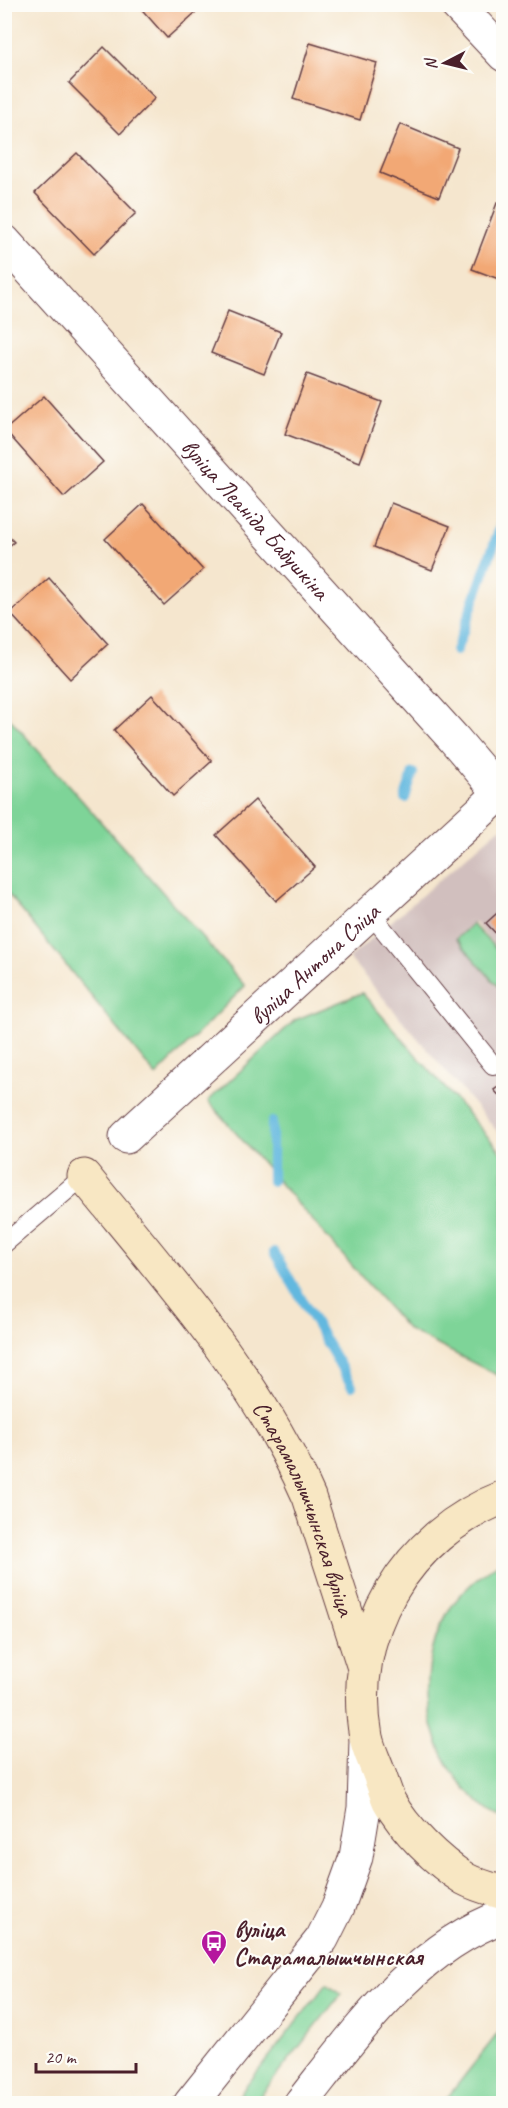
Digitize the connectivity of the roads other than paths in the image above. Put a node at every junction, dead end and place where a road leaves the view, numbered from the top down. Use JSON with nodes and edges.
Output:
{"nodes":[{"id":1,"x":456,"y":4,"type":"edge"},
{"id":2,"x":504,"y":55,"type":"edge"},
{"id":3,"x":4,"y":241,"type":"edge"},
{"id":4,"x":502,"y":794,"type":"edge"},
{"id":5,"x":371,"y":914,"type":"junction"},
{"id":6,"x":492,"y":1065,"type":"dead end"},
{"id":7,"x":126,"y":1137,"type":"dead end"},
{"id":8,"x":84,"y":1176,"type":"joint"},
{"id":9,"x":4,"y":1244,"type":"edge"},
{"id":10,"x":504,"y":1497,"type":"edge"},
{"id":11,"x":364,"y":1668,"type":"junction"},
{"id":12,"x":366,"y":1739,"type":"junction"},
{"id":13,"x":504,"y":1893,"type":"edge"},
{"id":14,"x":504,"y":1916,"type":"edge"},
{"id":15,"x":190,"y":2103,"type":"edge"},
{"id":16,"x":300,"y":2103,"type":"edge"}],
"edges":[{"from":1,"to":2,"type":"street"},
{"from":3,"to":4,"type":"street","name":"вуліца Леаніда Бабушкіна"},
{"from":4,"to":5,"type":"street","name":"вуліца Антона Сліца"},
{"from":5,"to":6,"type":"lane"},
{"from":5,"to":7,"type":"street","name":"вуліца Антона Сліца"},
{"from":8,"to":9,"type":"lane"},
{"from":8,"to":11,"type":"main road","name":"Старамалышчынская вуліца"},
{"from":10,"to":11,"type":"main road","name":"Старамалышчынская вуліца"},
{"from":11,"to":12,"type":"main road"},
{"from":12,"to":13,"type":"main road"},
{"from":12,"to":15,"type":"street"},
{"from":14,"to":16,"type":"street"}]}
